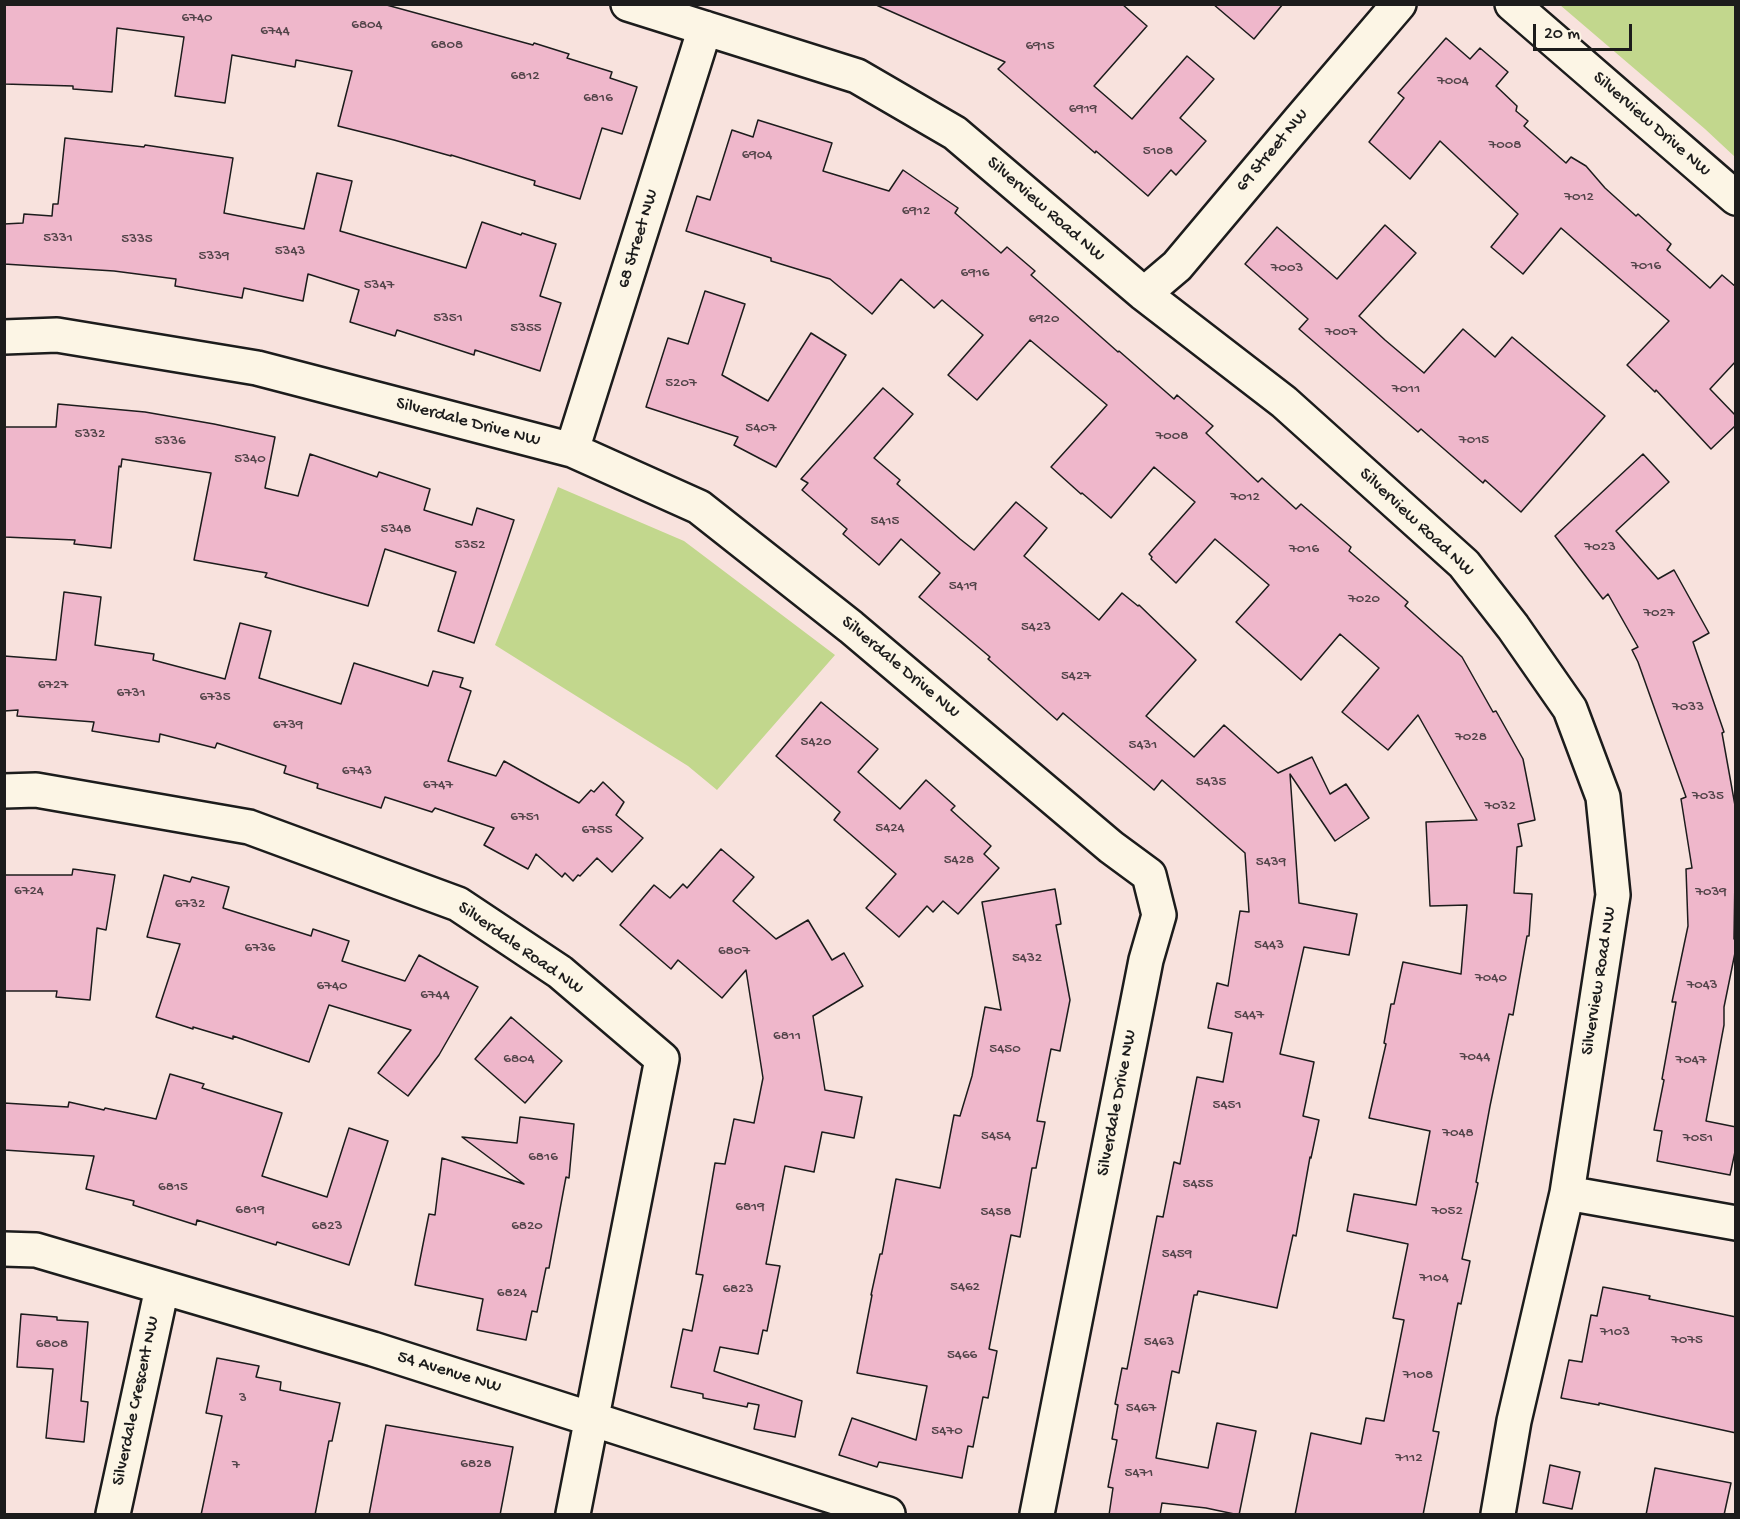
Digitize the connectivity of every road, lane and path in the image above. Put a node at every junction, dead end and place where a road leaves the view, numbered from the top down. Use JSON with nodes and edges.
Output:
{"nodes":[{"id":1,"x":628,"y":4,"type":"edge"},
{"id":2,"x":1399,"y":4,"type":"edge"},
{"id":3,"x":1512,"y":4,"type":"edge"},
{"id":4,"x":705,"y":28,"type":"junction"},
{"id":5,"x":1736,"y":198,"type":"edge"},
{"id":6,"x":1144,"y":294,"type":"junction"},
{"id":7,"x":4,"y":337,"type":"edge"},
{"id":8,"x":572,"y":450,"type":"junction"},
{"id":9,"x":4,"y":791,"type":"edge"},
{"id":10,"x":1567,"y":1194,"type":"junction"},
{"id":11,"x":1736,"y":1223,"type":"edge"},
{"id":12,"x":4,"y":1249,"type":"edge"},
{"id":13,"x":162,"y":1288,"type":"junction"},
{"id":14,"x":591,"y":1418,"type":"junction"},
{"id":15,"x":113,"y":1515,"type":"edge"},
{"id":16,"x":573,"y":1515,"type":"edge"},
{"id":17,"x":888,"y":1515,"type":"edge"},
{"id":18,"x":1036,"y":1515,"type":"edge"},
{"id":19,"x":1497,"y":1515,"type":"edge"}],
"edges":[{"from":1,"to":4,"type":"street","name":"Silverview Road NW"},
{"from":2,"to":6,"type":"street","name":"69 Street NW"},
{"from":3,"to":5,"type":"street","name":"Silverview Drive NW"},
{"from":4,"to":6,"type":"street","name":"Silverview Road NW"},
{"from":4,"to":8,"type":"street","name":"68 Street NW"},
{"from":6,"to":10,"type":"street","name":"Silverview Road NW"},
{"from":7,"to":8,"type":"street","name":"Silverdale Drive NW"},
{"from":8,"to":18,"type":"street","name":"Silverdale Drive NW"},
{"from":9,"to":14,"type":"street","name":"Silverdale Road NW"},
{"from":10,"to":11,"type":"street"},
{"from":10,"to":19,"type":"street","name":"Silverview Road NW"},
{"from":12,"to":13,"type":"street","name":"54 Avenue NW"},
{"from":13,"to":14,"type":"street","name":"54 Avenue NW"},
{"from":13,"to":15,"type":"street","name":"Silverdale Crescent NW"},
{"from":14,"to":16,"type":"street"},
{"from":14,"to":17,"type":"street","name":"54 Avenue NW"}]}
